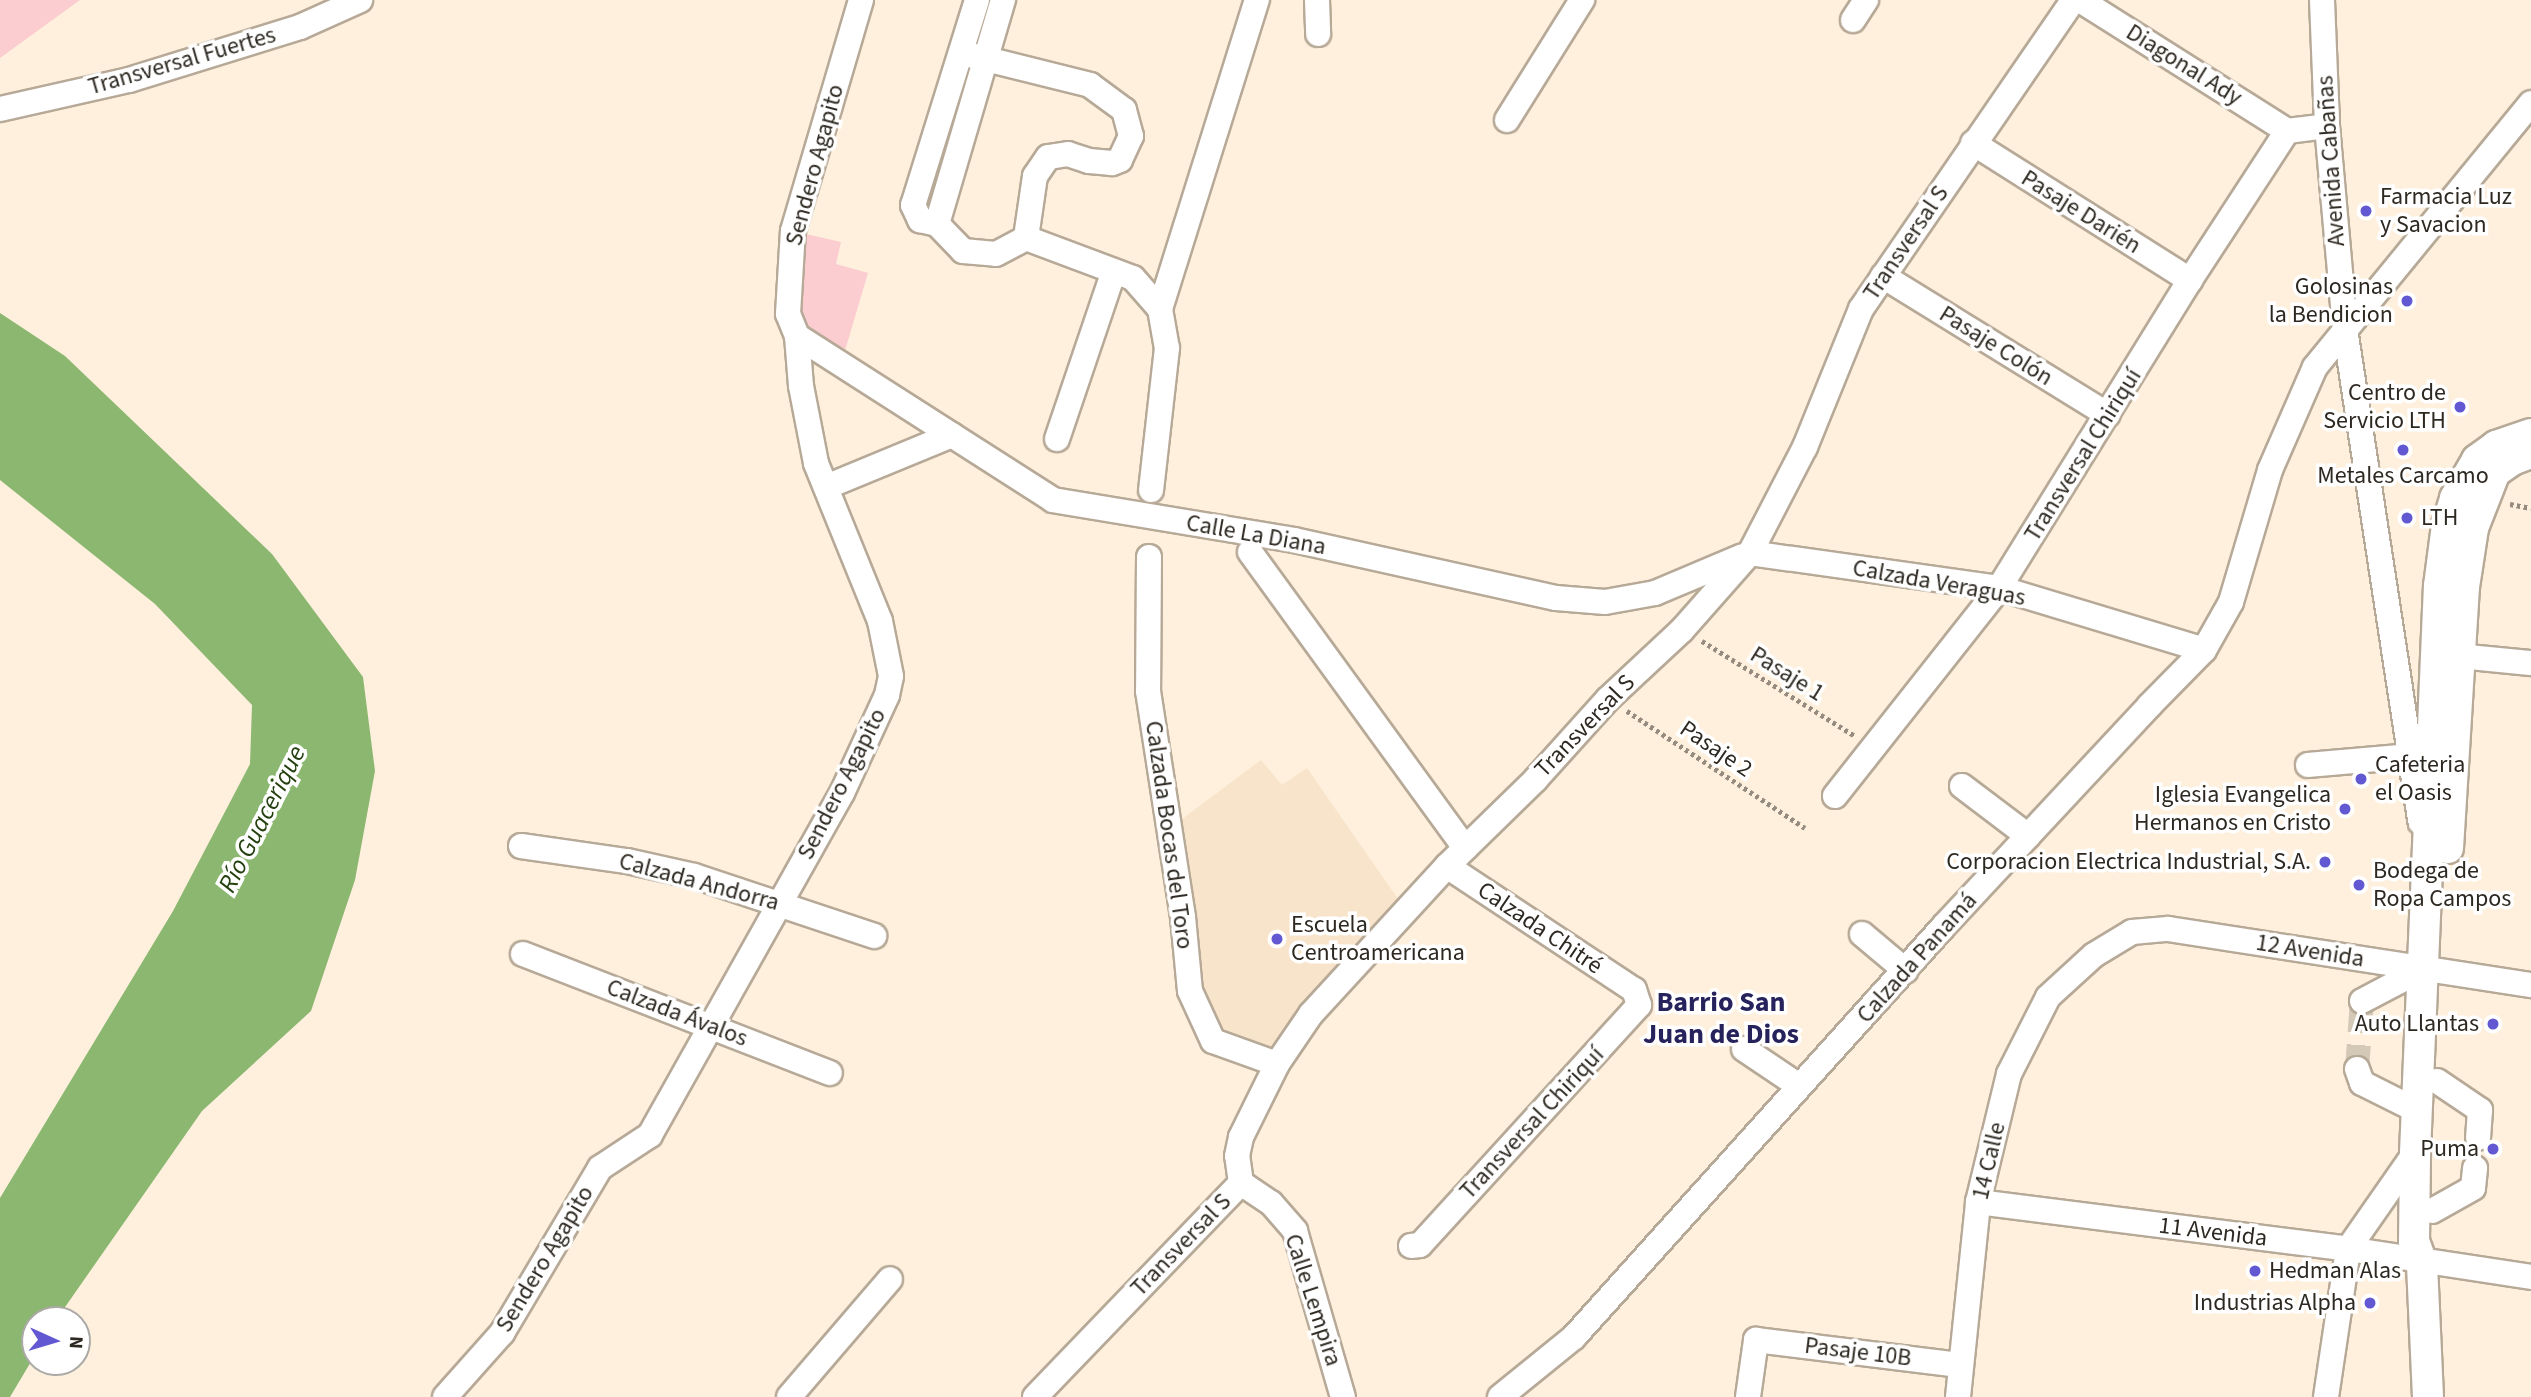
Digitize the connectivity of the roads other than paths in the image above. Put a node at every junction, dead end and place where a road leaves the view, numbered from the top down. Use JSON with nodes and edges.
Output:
{"nodes":[{"id":1,"x":360,"y":0,"type":"edge"},
{"id":2,"x":861,"y":0,"type":"edge"},
{"id":3,"x":977,"y":0,"type":"edge"},
{"id":4,"x":1003,"y":0,"type":"edge"},
{"id":5,"x":1256,"y":0,"type":"edge"},
{"id":6,"x":1317,"y":0,"type":"edge"},
{"id":7,"x":1583,"y":0,"type":"edge"},
{"id":8,"x":2073,"y":0,"type":"edge"},
{"id":9,"x":2080,"y":0,"type":"edge"},
{"id":10,"x":2322,"y":0,"type":"edge"},
{"id":11,"x":1318,"y":34,"type":"dead end"},
{"id":12,"x":973,"y":57,"type":"junction"},
{"id":13,"x":2531,"y":103,"type":"edge"},
{"id":14,"x":0,"y":109,"type":"edge"},
{"id":15,"x":1507,"y":120,"type":"dead end"},
{"id":16,"x":2327,"y":126,"type":"junction"},
{"id":17,"x":2287,"y":131,"type":"junction"},
{"id":18,"x":1973,"y":144,"type":"junction"},
{"id":19,"x":1026,"y":238,"type":"junction"},
{"id":20,"x":1114,"y":271,"type":"junction"},
{"id":21,"x":1883,"y":276,"type":"junction"},
{"id":22,"x":2190,"y":280,"type":"junction"},
{"id":23,"x":1160,"y":309,"type":"junction"},
{"id":24,"x":2345,"y":329,"type":"junction"},
{"id":25,"x":797,"y":335,"type":"junction"},
{"id":26,"x":2108,"y":415,"type":"junction"},
{"id":27,"x":2531,"y":434,"type":"edge"},
{"id":28,"x":952,"y":435,"type":"junction"},
{"id":29,"x":1057,"y":439,"type":"dead end"},
{"id":30,"x":2531,"y":453,"type":"edge"},
{"id":31,"x":826,"y":487,"type":"junction"},
{"id":32,"x":1151,"y":490,"type":"dead end"},
{"id":33,"x":2469,"y":498,"type":"junction"},
{"id":34,"x":1250,"y":552,"type":"dead end"},
{"id":35,"x":1750,"y":554,"type":"junction"},
{"id":36,"x":1149,"y":557,"type":"dead end"},
{"id":37,"x":1999,"y":589,"type":"junction"},
{"id":38,"x":2204,"y":650,"type":"junction"},
{"id":39,"x":2459,"y":656,"type":"junction"},
{"id":40,"x":2531,"y":663,"type":"edge"},
{"id":41,"x":2402,"y":694,"type":"junction"},
{"id":42,"x":2411,"y":756,"type":"junction"},
{"id":43,"x":2308,"y":765,"type":"dead end"},
{"id":44,"x":1962,"y":786,"type":"dead end"},
{"id":45,"x":2430,"y":794,"type":"junction"},
{"id":46,"x":1835,"y":796,"type":"dead end"},
{"id":47,"x":2028,"y":836,"type":"junction"},
{"id":48,"x":2449,"y":839,"type":"junction"},
{"id":49,"x":521,"y":846,"type":"dead end"},
{"id":50,"x":1465,"y":848,"type":"junction"},
{"id":51,"x":1447,"y":866,"type":"junction"},
{"id":52,"x":2426,"y":893,"type":"junction"},
{"id":53,"x":779,"y":902,"type":"junction"},
{"id":54,"x":1862,"y":934,"type":"dead end"},
{"id":55,"x":874,"y":936,"type":"dead end"},
{"id":56,"x":523,"y":954,"type":"dead end"},
{"id":57,"x":2094,"y":955,"type":"joint"},
{"id":58,"x":2386,"y":963,"type":"junction"},
{"id":59,"x":2432,"y":970,"type":"junction"},
{"id":60,"x":1906,"y":971,"type":"junction"},
{"id":61,"x":2531,"y":985,"type":"edge"},
{"id":62,"x":1634,"y":990,"type":"joint"},
{"id":63,"x":712,"y":1027,"type":"junction"},
{"id":64,"x":1744,"y":1049,"type":"dead end"},
{"id":65,"x":1277,"y":1064,"type":"junction"},
{"id":66,"x":2357,"y":1069,"type":"dead end"},
{"id":67,"x":830,"y":1073,"type":"dead end"},
{"id":68,"x":2437,"y":1081,"type":"junction"},
{"id":69,"x":1800,"y":1086,"type":"junction"},
{"id":70,"x":2417,"y":1110,"type":"junction"},
{"id":71,"x":2478,"y":1138,"type":"dead end"},
{"id":72,"x":2415,"y":1153,"type":"junction"},
{"id":73,"x":2475,"y":1168,"type":"dead end"},
{"id":74,"x":1241,"y":1183,"type":"junction"},
{"id":75,"x":1978,"y":1202,"type":"junction"},
{"id":76,"x":2432,"y":1211,"type":"junction"},
{"id":77,"x":1411,"y":1246,"type":"dead end"},
{"id":78,"x":2348,"y":1249,"type":"junction"},
{"id":79,"x":2422,"y":1263,"type":"junction"},
{"id":80,"x":2531,"y":1277,"type":"edge"},
{"id":81,"x":890,"y":1279,"type":"dead end"},
{"id":82,"x":1959,"y":1365,"type":"junction"},
{"id":83,"x":445,"y":1397,"type":"edge"},
{"id":84,"x":789,"y":1397,"type":"edge"},
{"id":85,"x":1035,"y":1397,"type":"edge"},
{"id":86,"x":1343,"y":1397,"type":"edge"},
{"id":87,"x":1500,"y":1397,"type":"edge"},
{"id":88,"x":1748,"y":1397,"type":"edge"},
{"id":89,"x":1958,"y":1397,"type":"edge"},
{"id":90,"x":2326,"y":1397,"type":"edge"},
{"id":91,"x":2428,"y":1397,"type":"edge"}],
"edges":[{"from":1,"to":14,"type":"street","name":"Transversal Fuertes"},
{"from":2,"to":25,"type":"street","name":"Sendero Agapito"},
{"from":3,"to":12,"type":"street"},
{"from":4,"to":12,"type":"street"},
{"from":5,"to":23,"type":"street"},
{"from":6,"to":11,"type":"street"},
{"from":7,"to":15,"type":"street"},
{"from":8,"to":18,"type":"street","name":"Transversal S"},
{"from":9,"to":17,"type":"street","name":"Diagonal Ady"},
{"from":10,"to":16,"type":"street","name":"Avenida Cabañas"},
{"from":12,"to":19,"type":"street"},
{"from":12,"to":19,"type":"street"},
{"from":13,"to":24,"type":"street","name":"Calzada Panamá"},
{"from":16,"to":17,"type":"street"},
{"from":16,"to":24,"type":"street","name":"Avenida Cabañas"},
{"from":17,"to":22,"type":"street","name":"Transversal Chiriquí"},
{"from":18,"to":21,"type":"street","name":"Transversal S"},
{"from":18,"to":22,"type":"street","name":"Pasaje Darién"},
{"from":19,"to":20,"type":"street"},
{"from":20,"to":23,"type":"street"},
{"from":20,"to":29,"type":"street"},
{"from":21,"to":26,"type":"street","name":"Pasaje Colón"},
{"from":21,"to":35,"type":"street","name":"Transversal S"},
{"from":22,"to":26,"type":"street","name":"Transversal Chiriquí"},
{"from":23,"to":32,"type":"street"},
{"from":24,"to":38,"type":"street","name":"Calzada Panamá"},
{"from":24,"to":41,"type":"street","name":"Avenida Cabañas"},
{"from":25,"to":28,"type":"street","name":"Calle La Diana"},
{"from":25,"to":31,"type":"street","name":"Sendero Agapito"},
{"from":26,"to":37,"type":"street","name":"Transversal Chiriquí"},
{"from":27,"to":33,"type":"main road"},
{"from":28,"to":31,"type":"street"},
{"from":28,"to":35,"type":"street","name":"Calle La Diana"},
{"from":30,"to":33,"type":"main road"},
{"from":31,"to":53,"type":"street","name":"Sendero Agapito"},
{"from":33,"to":39,"type":"main road"},
{"from":33,"to":45,"type":"main road"},
{"from":34,"to":50,"type":"street"},
{"from":35,"to":37,"type":"street","name":"Calzada Veraguas"},
{"from":35,"to":50,"type":"street","name":"Transversal S"},
{"from":36,"to":65,"type":"street","name":"Calzada Bocas del Toro"},
{"from":37,"to":38,"type":"street","name":"Calzada Veraguas"},
{"from":37,"to":46,"type":"street","name":"Transversal Chiriquí"},
{"from":38,"to":47,"type":"street","name":"Calzada Panamá"},
{"from":39,"to":40,"type":"street"},
{"from":39,"to":48,"type":"main road"},
{"from":41,"to":42,"type":"street","name":"Avenida Cabañas"},
{"from":41,"to":45,"type":"street","name":"Avenida Cabañas"},
{"from":42,"to":43,"type":"street"},
{"from":42,"to":52,"type":"street","name":"Avenida Cabañas"},
{"from":44,"to":47,"type":"street"},
{"from":45,"to":48,"type":"street","name":"Avenida Cabañas"},
{"from":45,"to":52,"type":"main road"},
{"from":47,"to":60,"type":"street","name":"Calzada Panamá"},
{"from":48,"to":59,"type":"main road"},
{"from":49,"to":53,"type":"street","name":"Calzada Andorra"},
{"from":50,"to":51,"type":"street","name":"Transversal S"},
{"from":51,"to":62,"type":"street","name":"Calzada Chitré"},
{"from":51,"to":65,"type":"street","name":"Transversal S"},
{"from":52,"to":59,"type":"main road"},
{"from":53,"to":55,"type":"street","name":"Calzada Andorra"},
{"from":53,"to":63,"type":"street","name":"Sendero Agapito"},
{"from":54,"to":60,"type":"street"},
{"from":56,"to":63,"type":"street","name":"Calzada Ávalos"},
{"from":57,"to":58,"type":"street","name":"12 Avenida"},
{"from":57,"to":75,"type":"street","name":"14 Calle"},
{"from":58,"to":59,"type":"street","name":"12 Avenida"},
{"from":58,"to":59,"type":"street"},
{"from":59,"to":61,"type":"street","name":"12 Avenida"},
{"from":59,"to":68,"type":"main road"},
{"from":59,"to":70,"type":"main road"},
{"from":60,"to":69,"type":"street","name":"Calzada Panamá"},
{"from":62,"to":77,"type":"street","name":"Transversal Chiriquí"},
{"from":63,"to":67,"type":"street","name":"Calzada Ávalos"},
{"from":63,"to":83,"type":"street","name":"Sendero Agapito"},
{"from":64,"to":69,"type":"street"},
{"from":65,"to":74,"type":"street","name":"Transversal S"},
{"from":66,"to":70,"type":"street"},
{"from":68,"to":71,"type":"street"},
{"from":68,"to":76,"type":"main road"},
{"from":69,"to":87,"type":"street","name":"Calzada Panamá"},
{"from":70,"to":72,"type":"main road"},
{"from":72,"to":78,"type":"street"},
{"from":72,"to":79,"type":"main road"},
{"from":73,"to":76,"type":"street"},
{"from":74,"to":85,"type":"street","name":"Transversal S"},
{"from":74,"to":86,"type":"street","name":"Calle Lempira"},
{"from":75,"to":78,"type":"street","name":"11 Avenida"},
{"from":75,"to":82,"type":"street","name":"14 Calle"},
{"from":76,"to":79,"type":"main road"},
{"from":78,"to":79,"type":"street","name":"11 Avenida"},
{"from":78,"to":90,"type":"street"},
{"from":79,"to":80,"type":"street","name":"11 Avenida"},
{"from":79,"to":91,"type":"main road"},
{"from":81,"to":84,"type":"street"},
{"from":82,"to":88,"type":"street","name":"Pasaje 10B"},
{"from":82,"to":89,"type":"street","name":"14 Calle"}]}
